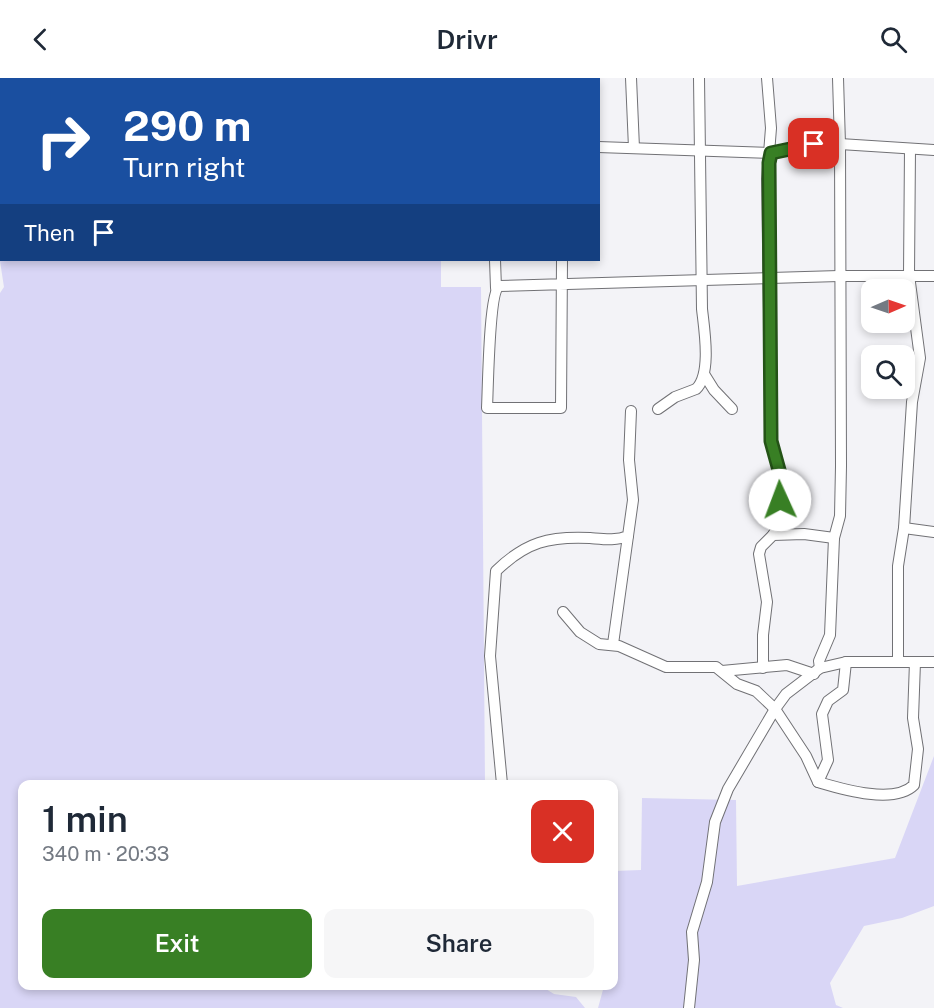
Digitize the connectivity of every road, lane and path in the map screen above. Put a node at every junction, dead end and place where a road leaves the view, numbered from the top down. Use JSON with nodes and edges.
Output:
{"nodes":[{"id":1,"x":631,"y":78,"type":"edge"},
{"id":2,"x":699,"y":78,"type":"edge"},
{"id":3,"x":766,"y":78,"type":"edge"},
{"id":4,"x":838,"y":78,"type":"edge"},
{"id":5,"x":840,"y":144,"type":"junction"},
{"id":6,"x":600,"y":147,"type":"edge"},
{"id":7,"x":634,"y":148,"type":"junction"},
{"id":8,"x":910,"y":149,"type":"junction"},
{"id":9,"x":700,"y":150,"type":"junction"},
{"id":10,"x":934,"y":150,"type":"edge"},
{"id":11,"x":771,"y":153,"type":"junction"},
{"id":12,"x":495,"y":261,"type":"edge"},
{"id":13,"x":562,"y":261,"type":"edge"},
{"id":14,"x":909,"y":275,"type":"junction"},
{"id":15,"x":839,"y":276,"type":"junction"},
{"id":16,"x":934,"y":276,"type":"edge"},
{"id":17,"x":771,"y":279,"type":"junction"},
{"id":18,"x":703,"y":282,"type":"junction"},
{"id":19,"x":564,"y":283,"type":"junction"},
{"id":20,"x":496,"y":288,"type":"junction"},
{"id":21,"x":704,"y":374,"type":"junction"},
{"id":22,"x":658,"y":409,"type":"dead end"},
{"id":23,"x":732,"y":409,"type":"dead end"},
{"id":24,"x":631,"y":411,"type":"dead end"},
{"id":25,"x":904,"y":528,"type":"junction"},
{"id":26,"x":934,"y":532,"type":"edge"},
{"id":27,"x":773,"y":535,"type":"junction"},
{"id":28,"x":628,"y":536,"type":"junction"},
{"id":29,"x":834,"y":538,"type":"junction"},
{"id":30,"x":563,"y":612,"type":"dead end"},
{"id":31,"x":613,"y":644,"type":"junction"},
{"id":32,"x":846,"y":662,"type":"junction"},
{"id":33,"x":898,"y":662,"type":"junction"},
{"id":34,"x":915,"y":662,"type":"junction"},
{"id":35,"x":934,"y":662,"type":"edge"},
{"id":36,"x":763,"y":668,"type":"junction"},
{"id":37,"x":723,"y":671,"type":"junction"},
{"id":38,"x":817,"y":671,"type":"junction"},
{"id":39,"x":775,"y":709,"type":"junction"},
{"id":40,"x":502,"y":780,"type":"edge"},
{"id":41,"x":818,"y":782,"type":"junction"},
{"id":42,"x":689,"y":1008,"type":"edge"}],
"edges":[{"from":1,"to":7,"type":"street"},
{"from":2,"to":9,"type":"street"},
{"from":3,"to":11,"type":"street"},
{"from":4,"to":5,"type":"street"},
{"from":5,"to":8,"type":"street"},
{"from":5,"to":11,"type":"street"},
{"from":5,"to":15,"type":"street"},
{"from":6,"to":7,"type":"street"},
{"from":7,"to":9,"type":"street"},
{"from":8,"to":10,"type":"street"},
{"from":8,"to":14,"type":"street"},
{"from":9,"to":11,"type":"street"},
{"from":9,"to":18,"type":"street"},
{"from":11,"to":17,"type":"street"},
{"from":12,"to":20,"type":"street"},
{"from":13,"to":19,"type":"street"},
{"from":14,"to":15,"type":"street"},
{"from":14,"to":16,"type":"street"},
{"from":14,"to":25,"type":"street"},
{"from":15,"to":17,"type":"street"},
{"from":15,"to":29,"type":"street"},
{"from":17,"to":18,"type":"street"},
{"from":17,"to":27,"type":"street"},
{"from":18,"to":19,"type":"street"},
{"from":18,"to":21,"type":"street"},
{"from":19,"to":20,"type":"street"},
{"from":19,"to":20,"type":"street"},
{"from":21,"to":22,"type":"street"},
{"from":21,"to":23,"type":"street"},
{"from":24,"to":28,"type":"street"},
{"from":25,"to":26,"type":"street"},
{"from":25,"to":33,"type":"street"},
{"from":27,"to":29,"type":"street"},
{"from":27,"to":36,"type":"street"},
{"from":28,"to":31,"type":"street"},
{"from":28,"to":40,"type":"street"},
{"from":29,"to":38,"type":"street"},
{"from":30,"to":31,"type":"street"},
{"from":31,"to":37,"type":"street"},
{"from":32,"to":33,"type":"street"},
{"from":32,"to":38,"type":"street"},
{"from":32,"to":41,"type":"street"},
{"from":33,"to":34,"type":"street"},
{"from":34,"to":35,"type":"street"},
{"from":34,"to":41,"type":"street"},
{"from":36,"to":37,"type":"street"},
{"from":36,"to":38,"type":"street"},
{"from":37,"to":39,"type":"street"},
{"from":38,"to":39,"type":"street"},
{"from":39,"to":41,"type":"street"},
{"from":39,"to":42,"type":"street"}]}
